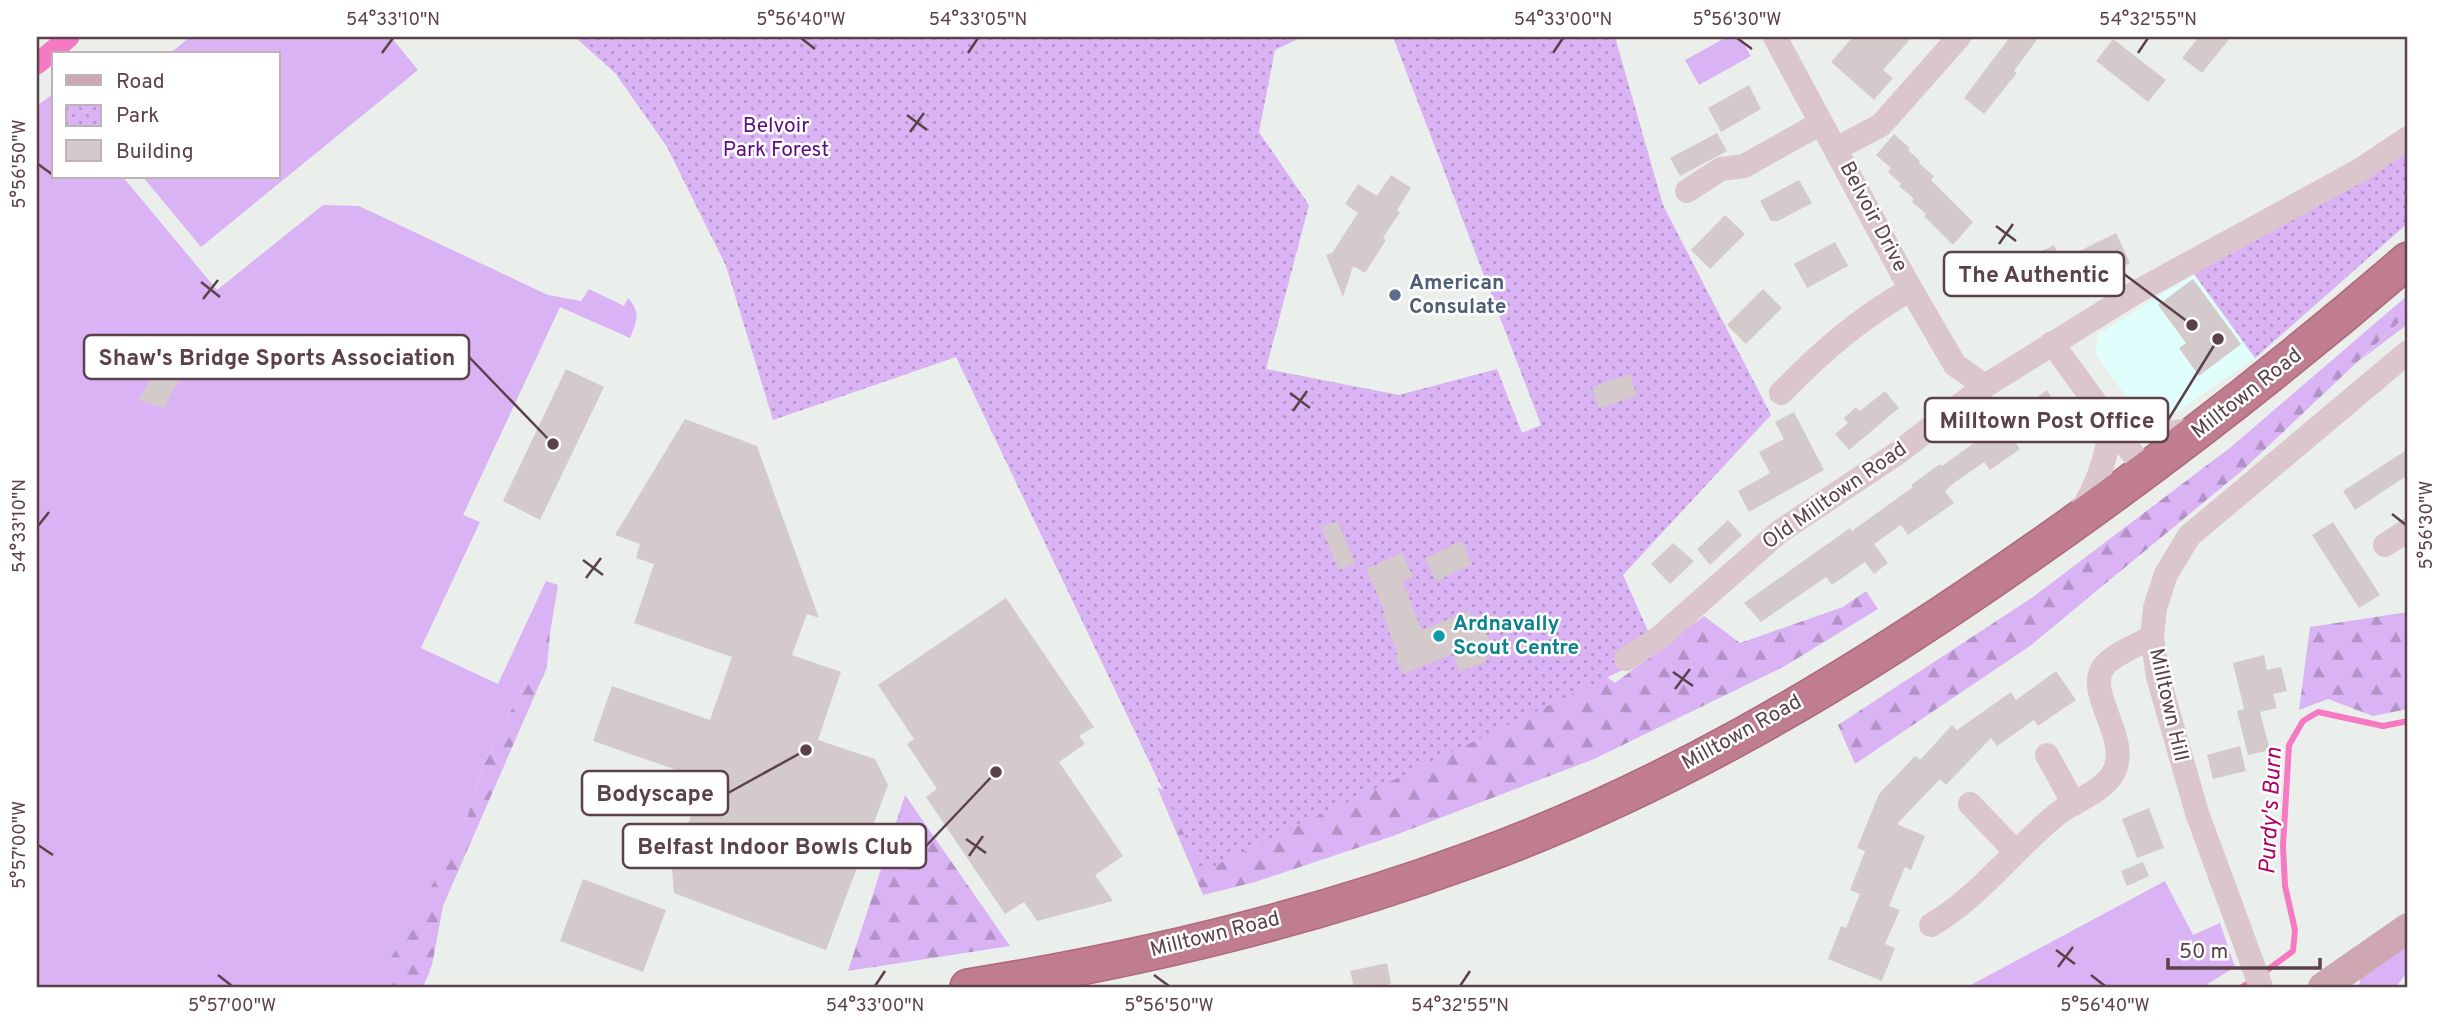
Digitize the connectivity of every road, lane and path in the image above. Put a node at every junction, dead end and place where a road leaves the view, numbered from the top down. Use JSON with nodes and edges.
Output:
{"nodes":[{"id":1,"x":1775,"y":37,"type":"edge"},
{"id":2,"x":1959,"y":37,"type":"edge"},
{"id":3,"x":1821,"y":123,"type":"junction"},
{"id":4,"x":2408,"y":138,"type":"edge"},
{"id":5,"x":1836,"y":149,"type":"junction"},
{"id":6,"x":1687,"y":191,"type":"dead end"},
{"id":7,"x":2408,"y":260,"type":"edge"},
{"id":8,"x":1911,"y":289,"type":"junction"},
{"id":9,"x":2052,"y":343,"type":"junction"},
{"id":10,"x":2408,"y":352,"type":"edge"},
{"id":11,"x":1984,"y":386,"type":"junction"},
{"id":12,"x":1781,"y":393,"type":"dead end"},
{"id":13,"x":2110,"y":422,"type":"junction"},
{"id":14,"x":2204,"y":428,"type":"junction"},
{"id":15,"x":2146,"y":471,"type":"junction"},
{"id":16,"x":2068,"y":528,"type":"junction"},
{"id":17,"x":2408,"y":530,"type":"edge"},
{"id":18,"x":2385,"y":545,"type":"dead end"},
{"id":19,"x":2152,"y":637,"type":"junction"},
{"id":20,"x":1626,"y":659,"type":"dead end"},
{"id":21,"x":2047,"y":755,"type":"dead end"},
{"id":22,"x":1970,"y":804,"type":"dead end"},
{"id":23,"x":2074,"y":804,"type":"junction"},
{"id":24,"x":2015,"y":852,"type":"junction"},
{"id":25,"x":1931,"y":925,"type":"dead end"},
{"id":26,"x":2408,"y":928,"type":"edge"},
{"id":27,"x":968,"y":987,"type":"edge"},
{"id":28,"x":2260,"y":987,"type":"edge"},
{"id":29,"x":2323,"y":987,"type":"edge"}],
"edges":[{"from":1,"to":3,"type":"street","name":"Belvoir Drive"},
{"from":2,"to":5,"type":"street"},
{"from":3,"to":5,"type":"street","name":"Belvoir Drive"},
{"from":3,"to":6,"type":"street"},
{"from":4,"to":9,"type":"street","name":"Old Milltown Road"},
{"from":5,"to":8,"type":"street","name":"Belvoir Drive"},
{"from":7,"to":14,"type":"highway","name":"Milltown Road"},
{"from":8,"to":11,"type":"street","name":"Belvoir Drive"},
{"from":8,"to":12,"type":"street"},
{"from":9,"to":11,"type":"street","name":"Old Milltown Road"},
{"from":9,"to":13,"type":"street"},
{"from":10,"to":19,"type":"street","name":"Milltown Hill"},
{"from":11,"to":20,"type":"street","name":"Old Milltown Road"},
{"from":13,"to":14,"type":"street"},
{"from":13,"to":15,"type":"street"},
{"from":13,"to":16,"type":"street"},
{"from":14,"to":15,"type":"highway","name":"Milltown Road"},
{"from":15,"to":16,"type":"highway","name":"Milltown Road"},
{"from":16,"to":27,"type":"highway","name":"Milltown Road"},
{"from":17,"to":18,"type":"street"},
{"from":19,"to":23,"type":"street"},
{"from":19,"to":28,"type":"street","name":"Milltown Hill"},
{"from":21,"to":23,"type":"street"},
{"from":22,"to":24,"type":"street"},
{"from":23,"to":24,"type":"street"},
{"from":24,"to":25,"type":"street"},
{"from":26,"to":29,"type":"main road"}]}
